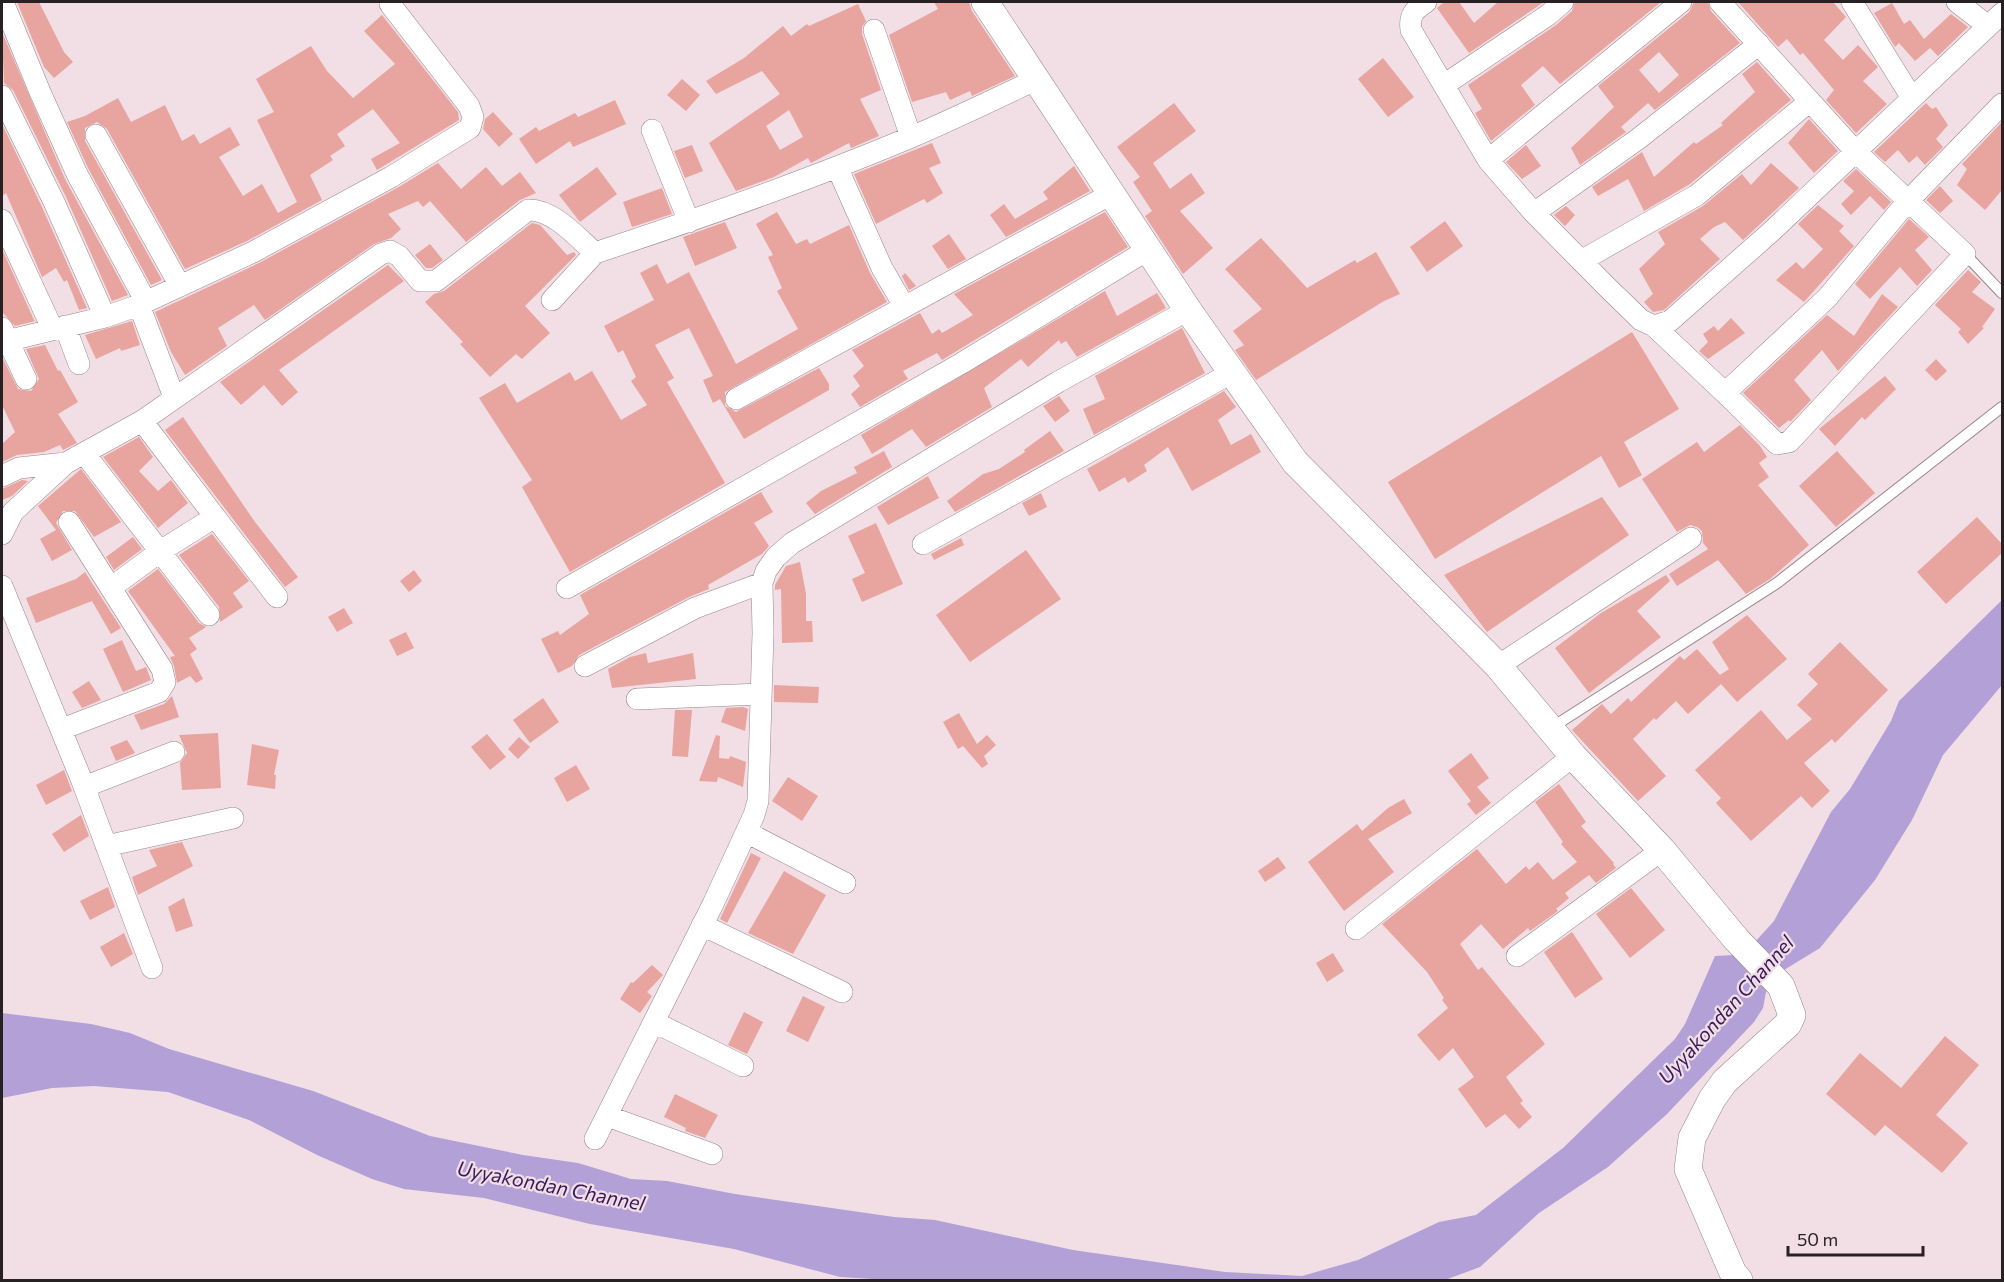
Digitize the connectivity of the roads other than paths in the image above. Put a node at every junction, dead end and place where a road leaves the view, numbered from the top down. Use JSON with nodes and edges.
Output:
{"nodes":[{"id":1,"x":3,"y":2,"type":"edge"},
{"id":2,"x":985,"y":2,"type":"edge"},
{"id":3,"x":1426,"y":2,"type":"edge"},
{"id":4,"x":1563,"y":2,"type":"edge"},
{"id":5,"x":1681,"y":2,"type":"edge"},
{"id":6,"x":1720,"y":2,"type":"edge"},
{"id":7,"x":1852,"y":2,"type":"edge"},
{"id":8,"x":1957,"y":2,"type":"edge"},
{"id":9,"x":390,"y":4,"type":"dead end"},
{"id":10,"x":1995,"y":20,"type":"edge"},
{"id":11,"x":874,"y":30,"type":"dead end"},
{"id":12,"x":1760,"y":44,"type":"junction"},
{"id":13,"x":1037,"y":79,"type":"junction"},
{"id":14,"x":1444,"y":85,"type":"junction"},
{"id":15,"x":2,"y":96,"type":"edge"},
{"id":16,"x":1912,"y":98,"type":"junction"},
{"id":17,"x":1810,"y":101,"type":"junction"},
{"id":18,"x":2002,"y":104,"type":"edge"},
{"id":19,"x":652,"y":130,"type":"dead end"},
{"id":20,"x":96,"y":135,"type":"dead end"},
{"id":21,"x":911,"y":137,"type":"junction"},
{"id":22,"x":1856,"y":152,"type":"junction"},
{"id":23,"x":1488,"y":160,"type":"junction"},
{"id":24,"x":837,"y":167,"type":"junction"},
{"id":25,"x":1111,"y":194,"type":"junction"},
{"id":26,"x":1907,"y":202,"type":"junction"},
{"id":27,"x":1534,"y":213,"type":"junction"},
{"id":28,"x":2,"y":220,"type":"edge"},
{"id":29,"x":688,"y":222,"type":"junction"},
{"id":30,"x":1149,"y":249,"type":"junction"},
{"id":31,"x":595,"y":252,"type":"junction"},
{"id":32,"x":1965,"y":254,"type":"junction"},
{"id":33,"x":1581,"y":261,"type":"junction"},
{"id":34,"x":180,"y":286,"type":"junction"},
{"id":35,"x":2002,"y":293,"type":"edge"},
{"id":36,"x":552,"y":300,"type":"dead end"},
{"id":37,"x":143,"y":304,"type":"junction"},
{"id":38,"x":904,"y":306,"type":"junction"},
{"id":39,"x":1188,"y":310,"type":"junction"},
{"id":40,"x":105,"y":317,"type":"junction"},
{"id":41,"x":1654,"y":326,"type":"junction"},
{"id":42,"x":59,"y":327,"type":"junction"},
{"id":43,"x":4,"y":336,"type":"edge"},
{"id":44,"x":79,"y":364,"type":"dead end"},
{"id":45,"x":1233,"y":372,"type":"junction"},
{"id":46,"x":26,"y":380,"type":"dead end"},
{"id":47,"x":1725,"y":393,"type":"junction"},
{"id":48,"x":174,"y":397,"type":"junction"},
{"id":49,"x":736,"y":399,"type":"dead end"},
{"id":50,"x":2002,"y":407,"type":"edge"},
{"id":51,"x":142,"y":421,"type":"junction"},
{"id":52,"x":75,"y":458,"type":"junction"},
{"id":53,"x":2,"y":476,"type":"edge"},
{"id":54,"x":215,"y":517,"type":"junction"},
{"id":55,"x":69,"y":522,"type":"dead end"},
{"id":56,"x":2,"y":534,"type":"edge"},
{"id":57,"x":1691,"y":538,"type":"dead end"},
{"id":58,"x":923,"y":544,"type":"dead end"},
{"id":59,"x":162,"y":550,"type":"junction"},
{"id":60,"x":762,"y":583,"type":"junction"},
{"id":61,"x":2,"y":586,"type":"edge"},
{"id":62,"x":112,"y":587,"type":"junction"},
{"id":63,"x":567,"y":588,"type":"dead end"},
{"id":64,"x":277,"y":597,"type":"dead end"},
{"id":65,"x":209,"y":615,"type":"dead end"},
{"id":66,"x":585,"y":666,"type":"dead end"},
{"id":67,"x":1498,"y":666,"type":"junction"},
{"id":68,"x":761,"y":694,"type":"junction"},
{"id":69,"x":637,"y":699,"type":"dead end"},
{"id":70,"x":1550,"y":728,"type":"junction"},
{"id":71,"x":62,"y":729,"type":"junction"},
{"id":72,"x":174,"y":752,"type":"dead end"},
{"id":73,"x":1573,"y":756,"type":"junction"},
{"id":74,"x":84,"y":787,"type":"junction"},
{"id":75,"x":233,"y":818,"type":"dead end"},
{"id":76,"x":746,"y":832,"type":"junction"},
{"id":77,"x":106,"y":846,"type":"junction"},
{"id":78,"x":1662,"y":850,"type":"junction"},
{"id":79,"x":845,"y":883,"type":"dead end"},
{"id":80,"x":702,"y":925,"type":"junction"},
{"id":81,"x":1356,"y":929,"type":"dead end"},
{"id":82,"x":1517,"y":956,"type":"dead end"},
{"id":83,"x":152,"y":968,"type":"dead end"},
{"id":84,"x":842,"y":992,"type":"dead end"},
{"id":85,"x":654,"y":1022,"type":"junction"},
{"id":86,"x":743,"y":1066,"type":"dead end"},
{"id":87,"x":607,"y":1116,"type":"junction"},
{"id":88,"x":595,"y":1138,"type":"dead end"},
{"id":89,"x":712,"y":1154,"type":"dead end"},
{"id":90,"x":1739,"y":1281,"type":"edge"}],
"edges":[{"from":1,"to":37,"type":"street"},
{"from":2,"to":13,"type":"street"},
{"from":3,"to":14,"type":"street"},
{"from":4,"to":14,"type":"street"},
{"from":5,"to":23,"type":"street"},
{"from":6,"to":12,"type":"street"},
{"from":7,"to":16,"type":"street"},
{"from":8,"to":10,"type":"street"},
{"from":9,"to":34,"type":"street"},
{"from":10,"to":16,"type":"street"},
{"from":11,"to":21,"type":"street"},
{"from":12,"to":17,"type":"street"},
{"from":12,"to":27,"type":"street"},
{"from":13,"to":21,"type":"street"},
{"from":13,"to":25,"type":"street"},
{"from":14,"to":23,"type":"street"},
{"from":15,"to":40,"type":"street"},
{"from":16,"to":22,"type":"street"},
{"from":17,"to":22,"type":"street"},
{"from":17,"to":33,"type":"street"},
{"from":18,"to":26,"type":"street"},
{"from":19,"to":29,"type":"street"},
{"from":20,"to":34,"type":"street"},
{"from":21,"to":24,"type":"street"},
{"from":22,"to":26,"type":"street"},
{"from":22,"to":41,"type":"street"},
{"from":23,"to":27,"type":"street"},
{"from":24,"to":29,"type":"street"},
{"from":24,"to":38,"type":"street"},
{"from":25,"to":30,"type":"street"},
{"from":25,"to":38,"type":"street"},
{"from":26,"to":32,"type":"street"},
{"from":26,"to":47,"type":"street"},
{"from":27,"to":33,"type":"street"},
{"from":28,"to":42,"type":"street"},
{"from":29,"to":31,"type":"street"},
{"from":30,"to":39,"type":"street"},
{"from":30,"to":63,"type":"street"},
{"from":31,"to":36,"type":"street"},
{"from":31,"to":48,"type":"street"},
{"from":32,"to":35,"type":"lane"},
{"from":32,"to":47,"type":"street"},
{"from":33,"to":41,"type":"street"},
{"from":34,"to":37,"type":"street"},
{"from":37,"to":40,"type":"street"},
{"from":37,"to":48,"type":"street"},
{"from":38,"to":49,"type":"street"},
{"from":39,"to":45,"type":"street"},
{"from":39,"to":60,"type":"street"},
{"from":40,"to":42,"type":"street"},
{"from":41,"to":47,"type":"street"},
{"from":42,"to":43,"type":"street"},
{"from":42,"to":44,"type":"street"},
{"from":43,"to":46,"type":"street"},
{"from":45,"to":58,"type":"street"},
{"from":45,"to":67,"type":"street"},
{"from":48,"to":51,"type":"street"},
{"from":50,"to":70,"type":"lane"},
{"from":51,"to":52,"type":"street"},
{"from":51,"to":54,"type":"street"},
{"from":52,"to":53,"type":"street"},
{"from":52,"to":56,"type":"street"},
{"from":52,"to":59,"type":"street"},
{"from":54,"to":59,"type":"street"},
{"from":54,"to":64,"type":"street"},
{"from":55,"to":62,"type":"street"},
{"from":57,"to":67,"type":"street"},
{"from":59,"to":62,"type":"street"},
{"from":59,"to":65,"type":"street"},
{"from":60,"to":66,"type":"street"},
{"from":60,"to":68,"type":"street"},
{"from":61,"to":71,"type":"street"},
{"from":62,"to":71,"type":"street"},
{"from":67,"to":70,"type":"street"},
{"from":68,"to":69,"type":"street"},
{"from":68,"to":76,"type":"street"},
{"from":70,"to":73,"type":"street"},
{"from":71,"to":74,"type":"street"},
{"from":72,"to":74,"type":"street"},
{"from":73,"to":78,"type":"street"},
{"from":73,"to":81,"type":"street"},
{"from":74,"to":77,"type":"street"},
{"from":75,"to":77,"type":"street"},
{"from":76,"to":79,"type":"street"},
{"from":76,"to":80,"type":"street"},
{"from":77,"to":83,"type":"street"},
{"from":78,"to":82,"type":"street"},
{"from":78,"to":90,"type":"street"},
{"from":80,"to":84,"type":"street"},
{"from":80,"to":85,"type":"street"},
{"from":85,"to":86,"type":"street"},
{"from":85,"to":87,"type":"street"},
{"from":87,"to":88,"type":"street"},
{"from":87,"to":89,"type":"street"}]}
